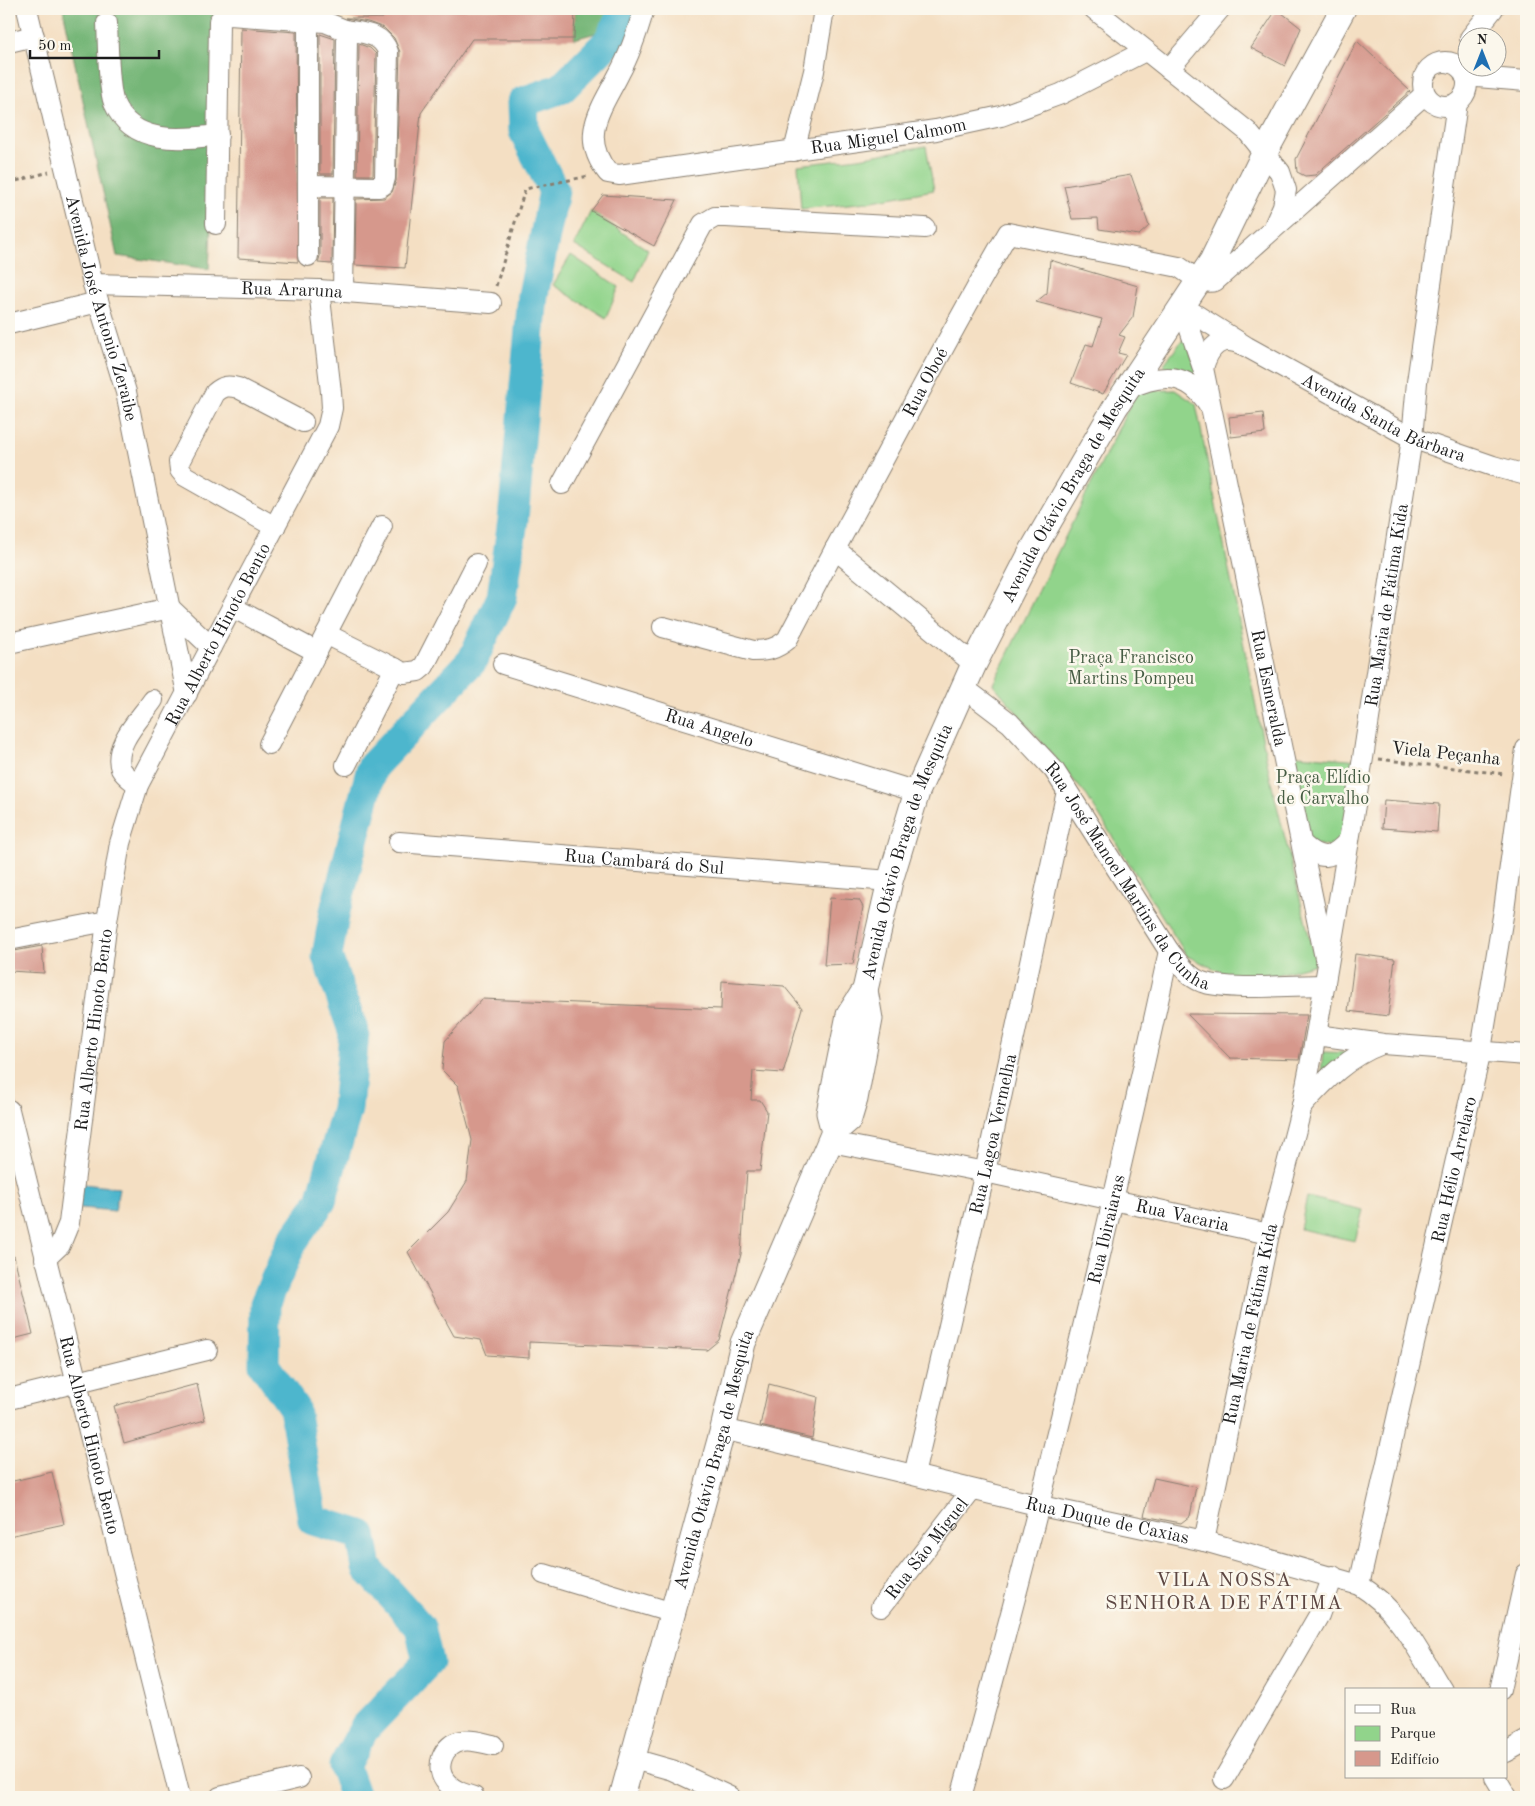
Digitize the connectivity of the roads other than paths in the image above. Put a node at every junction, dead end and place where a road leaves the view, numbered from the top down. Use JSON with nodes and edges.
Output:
{"nodes":[{"id":1,"x":28,"y":9,"type":"edge"},
{"id":2,"x":644,"y":9,"type":"edge"},
{"id":3,"x":824,"y":9,"type":"edge"},
{"id":4,"x":1094,"y":9,"type":"edge"},
{"id":5,"x":1220,"y":9,"type":"edge"},
{"id":6,"x":1343,"y":9,"type":"edge"},
{"id":7,"x":1493,"y":9,"type":"edge"},
{"id":8,"x":308,"y":21,"type":"junction"},
{"id":9,"x":106,"y":23,"type":"dead end"},
{"id":10,"x":1478,"y":28,"type":"edge"},
{"id":11,"x":345,"y":30,"type":"junction"},
{"id":12,"x":34,"y":36,"type":"junction"},
{"id":13,"x":9,"y":42,"type":"edge"},
{"id":14,"x":1145,"y":51,"type":"junction"},
{"id":15,"x":1458,"y":53,"type":"edge"},
{"id":16,"x":1450,"y":63,"type":"junction"},
{"id":17,"x":1458,"y":68,"type":"edge"},
{"id":18,"x":1169,"y":69,"type":"junction"},
{"id":19,"x":1465,"y":78,"type":"edge"},
{"id":20,"x":1489,"y":78,"type":"edge"},
{"id":21,"x":1526,"y":81,"type":"edge"},
{"id":22,"x":1425,"y":94,"type":"junction"},
{"id":23,"x":1457,"y":103,"type":"junction"},
{"id":24,"x":218,"y":134,"type":"junction"},
{"id":25,"x":794,"y":151,"type":"junction"},
{"id":26,"x":1264,"y":154,"type":"junction"},
{"id":27,"x":308,"y":186,"type":"junction"},
{"id":28,"x":345,"y":186,"type":"junction"},
{"id":29,"x":216,"y":224,"type":"dead end"},
{"id":30,"x":925,"y":228,"type":"dead end"},
{"id":31,"x":1273,"y":228,"type":"junction"},
{"id":32,"x":308,"y":256,"type":"dead end"},
{"id":33,"x":1200,"y":280,"type":"junction"},
{"id":34,"x":319,"y":290,"type":"junction"},
{"id":35,"x":344,"y":292,"type":"junction"},
{"id":36,"x":96,"y":293,"type":"junction"},
{"id":37,"x":491,"y":303,"type":"road end"},
{"id":38,"x":1182,"y":306,"type":"junction"},
{"id":39,"x":9,"y":324,"type":"edge"},
{"id":40,"x":1247,"y":347,"type":"junction"},
{"id":41,"x":1203,"y":368,"type":"junction"},
{"id":42,"x":1127,"y":389,"type":"junction"},
{"id":43,"x":1211,"y":408,"type":"junction"},
{"id":44,"x":303,"y":422,"type":"dead end"},
{"id":45,"x":1412,"y":438,"type":"junction"},
{"id":46,"x":1526,"y":475,"type":"edge"},
{"id":47,"x":562,"y":484,"type":"dead end"},
{"id":48,"x":382,"y":526,"type":"dead end"},
{"id":49,"x":275,"y":527,"type":"junction"},
{"id":50,"x":835,"y":549,"type":"junction"},
{"id":51,"x":476,"y":564,"type":"dead end"},
{"id":52,"x":232,"y":607,"type":"junction"},
{"id":53,"x":170,"y":608,"type":"junction"},
{"id":54,"x":663,"y":627,"type":"dead end"},
{"id":55,"x":326,"y":634,"type":"junction"},
{"id":56,"x":9,"y":643,"type":"edge"},
{"id":57,"x":211,"y":647,"type":"junction"},
{"id":58,"x":317,"y":652,"type":"junction"},
{"id":59,"x":503,"y":664,"type":"dead end"},
{"id":60,"x":974,"y":664,"type":"junction"},
{"id":61,"x":395,"y":668,"type":"junction"},
{"id":62,"x":964,"y":688,"type":"junction"},
{"id":63,"x":187,"y":694,"type":"junction"},
{"id":64,"x":153,"y":700,"type":"dead end"},
{"id":65,"x":269,"y":744,"type":"dead end"},
{"id":66,"x":1526,"y":749,"type":"edge"},
{"id":67,"x":346,"y":765,"type":"dead end"},
{"id":68,"x":138,"y":785,"type":"junction"},
{"id":69,"x":1067,"y":791,"type":"junction"},
{"id":70,"x":917,"y":792,"type":"junction"},
{"id":71,"x":1350,"y":840,"type":"junction"},
{"id":72,"x":399,"y":842,"type":"dead end"},
{"id":73,"x":1302,"y":844,"type":"junction"},
{"id":74,"x":890,"y":881,"type":"junction"},
{"id":75,"x":107,"y":921,"type":"junction"},
{"id":76,"x":9,"y":940,"type":"edge"},
{"id":77,"x":1169,"y":951,"type":"junction"},
{"id":78,"x":1326,"y":977,"type":"junction"},
{"id":79,"x":1316,"y":1035,"type":"junction"},
{"id":80,"x":1384,"y":1044,"type":"junction"},
{"id":81,"x":1481,"y":1050,"type":"junction"},
{"id":82,"x":1526,"y":1055,"type":"edge"},
{"id":83,"x":1302,"y":1106,"type":"junction"},
{"id":84,"x":9,"y":1110,"type":"edge"},
{"id":85,"x":833,"y":1137,"type":"junction"},
{"id":86,"x":985,"y":1172,"type":"junction"},
{"id":87,"x":1114,"y":1200,"type":"junction"},
{"id":88,"x":1269,"y":1234,"type":"junction"},
{"id":89,"x":45,"y":1259,"type":"junction"},
{"id":90,"x":207,"y":1350,"type":"dead end"},
{"id":91,"x":76,"y":1382,"type":"junction"},
{"id":92,"x":9,"y":1398,"type":"edge"},
{"id":93,"x":723,"y":1429,"type":"junction"},
{"id":94,"x":914,"y":1475,"type":"junction"},
{"id":95,"x":972,"y":1490,"type":"junction"},
{"id":96,"x":1040,"y":1506,"type":"junction"},
{"id":97,"x":1204,"y":1541,"type":"junction"},
{"id":98,"x":544,"y":1574,"type":"dead end"},
{"id":99,"x":1526,"y":1574,"type":"edge"},
{"id":100,"x":1333,"y":1576,"type":"junction"},
{"id":101,"x":1359,"y":1585,"type":"junction"},
{"id":102,"x":881,"y":1607,"type":"dead end"},
{"id":103,"x":673,"y":1613,"type":"junction"},
{"id":104,"x":1441,"y":1688,"type":"edge"},
{"id":105,"x":1500,"y":1688,"type":"edge"},
{"id":106,"x":1526,"y":1740,"type":"edge"},
{"id":107,"x":493,"y":1745,"type":"dead end"},
{"id":108,"x":1508,"y":1751,"type":"edge"},
{"id":109,"x":632,"y":1759,"type":"junction"},
{"id":110,"x":300,"y":1778,"type":"dead end"},
{"id":111,"x":1496,"y":1778,"type":"edge"},
{"id":112,"x":1224,"y":1779,"type":"dead end"},
{"id":113,"x":709,"y":1792,"type":"edge"},
{"id":114,"x":180,"y":1797,"type":"edge"},
{"id":115,"x":220,"y":1797,"type":"edge"},
{"id":116,"x":474,"y":1797,"type":"edge"},
{"id":117,"x":622,"y":1797,"type":"edge"},
{"id":118,"x":730,"y":1797,"type":"edge"},
{"id":119,"x":961,"y":1797,"type":"edge"},
{"id":120,"x":1507,"y":1797,"type":"edge"}],
"edges":[{"from":1,"to":12,"type":"street","name":"Avenida José Antonio Zeraibe"},
{"from":2,"to":25,"type":"street","name":"Rua Miguel Calmom"},
{"from":3,"to":25,"type":"street"},
{"from":4,"to":14,"type":"street"},
{"from":5,"to":18,"type":"street"},
{"from":6,"to":26,"type":"main road","name":"Avenida Otávio Braga de Mesquita"},
{"from":7,"to":10,"type":"street"},
{"from":8,"to":11,"type":"street"},
{"from":8,"to":24,"type":"street"},
{"from":8,"to":27,"type":"street"},
{"from":9,"to":24,"type":"street"},
{"from":11,"to":28,"type":"street"},
{"from":11,"to":28,"type":"street"},
{"from":12,"to":13,"type":"street"},
{"from":12,"to":36,"type":"street","name":"Avenida José Antonio Zeraibe"},
{"from":14,"to":18,"type":"street"},
{"from":14,"to":25,"type":"street","name":"Rua Miguel Calmom"},
{"from":15,"to":16,"type":"street"},
{"from":16,"to":17,"type":"street"},
{"from":16,"to":22,"type":"street"},
{"from":18,"to":26,"type":"street"},
{"from":19,"to":23,"type":"street"},
{"from":20,"to":21,"type":"street"},
{"from":22,"to":23,"type":"street"},
{"from":22,"to":31,"type":"street"},
{"from":23,"to":45,"type":"street","name":"Rua Maria de Fátima Kida"},
{"from":24,"to":29,"type":"street"},
{"from":26,"to":31,"type":"street"},
{"from":26,"to":33,"type":"main road","name":"Avenida Otávio Braga de Mesquita"},
{"from":27,"to":28,"type":"street"},
{"from":27,"to":32,"type":"street"},
{"from":28,"to":35,"type":"street"},
{"from":30,"to":47,"type":"street"},
{"from":31,"to":33,"type":"street"},
{"from":33,"to":38,"type":"main road","name":"Avenida Otávio Braga de Mesquita"},
{"from":33,"to":50,"type":"street","name":"Rua Oboé"},
{"from":34,"to":35,"type":"street","name":"Rua Araruna"},
{"from":34,"to":36,"type":"street","name":"Rua Araruna"},
{"from":34,"to":49,"type":"street","name":"Rua Alberto Hinoto Bento"},
{"from":35,"to":37,"type":"street","name":"Rua Araruna"},
{"from":36,"to":39,"type":"street","name":"Rua Araruna"},
{"from":36,"to":53,"type":"street","name":"Avenida José Antonio Zeraibe"},
{"from":38,"to":40,"type":"street","name":"Avenida Santa Bárbara"},
{"from":38,"to":41,"type":"street","name":"Rua Esmeralda"},
{"from":38,"to":42,"type":"main road","name":"Avenida Otávio Braga de Mesquita"},
{"from":40,"to":41,"type":"street","name":"Avenida Santa Bárbara"},
{"from":40,"to":45,"type":"street","name":"Avenida Santa Bárbara"},
{"from":41,"to":43,"type":"street","name":"Rua Esmeralda"},
{"from":42,"to":43,"type":"street","name":"Rua Esmeralda"},
{"from":42,"to":60,"type":"main road","name":"Avenida Otávio Braga de Mesquita"},
{"from":43,"to":73,"type":"street","name":"Rua Esmeralda"},
{"from":44,"to":49,"type":"street"},
{"from":45,"to":46,"type":"street","name":"Avenida Santa Bárbara"},
{"from":45,"to":71,"type":"street","name":"Rua Maria de Fátima Kida"},
{"from":48,"to":55,"type":"street"},
{"from":49,"to":52,"type":"street","name":"Rua Alberto Hinoto Bento"},
{"from":50,"to":54,"type":"street"},
{"from":50,"to":60,"type":"street"},
{"from":51,"to":61,"type":"street"},
{"from":52,"to":57,"type":"street","name":"Rua Alberto Hinoto Bento"},
{"from":52,"to":58,"type":"street"},
{"from":53,"to":56,"type":"street"},
{"from":53,"to":57,"type":"street"},
{"from":53,"to":63,"type":"street","name":"Avenida José Antonio Zeraibe"},
{"from":55,"to":58,"type":"street"},
{"from":55,"to":61,"type":"street"},
{"from":57,"to":63,"type":"street","name":"Rua Alberto Hinoto Bento"},
{"from":58,"to":65,"type":"street"},
{"from":59,"to":70,"type":"street","name":"Rua Angelo"},
{"from":60,"to":62,"type":"main road","name":"Avenida Otávio Braga de Mesquita"},
{"from":61,"to":67,"type":"street"},
{"from":62,"to":69,"type":"street","name":"Rua José Manoel Martins da Cunha"},
{"from":62,"to":70,"type":"main road","name":"Avenida Otávio Braga de Mesquita"},
{"from":63,"to":68,"type":"street","name":"Rua Alberto Hinoto Bento"},
{"from":64,"to":68,"type":"street"},
{"from":66,"to":81,"type":"street","name":"Rua Hélio Arrelaro"},
{"from":68,"to":75,"type":"street","name":"Rua Alberto Hinoto Bento"},
{"from":69,"to":77,"type":"street","name":"Rua José Manoel Martins da Cunha"},
{"from":69,"to":86,"type":"street","name":"Rua Lagoa Vermelha"},
{"from":70,"to":74,"type":"main road","name":"Avenida Otávio Braga de Mesquita"},
{"from":71,"to":73,"type":"street"},
{"from":71,"to":78,"type":"street","name":"Rua Maria de Fátima Kida"},
{"from":72,"to":74,"type":"street","name":"Rua Cambará do Sul"},
{"from":73,"to":78,"type":"street","name":"Rua Esmeralda"},
{"from":74,"to":85,"type":"main road","name":"Avenida Otávio Braga de Mesquita"},
{"from":75,"to":76,"type":"street"},
{"from":75,"to":89,"type":"street","name":"Rua Alberto Hinoto Bento"},
{"from":77,"to":78,"type":"street","name":"Rua José Manoel Martins da Cunha"},
{"from":77,"to":87,"type":"street","name":"Rua Ibiraiaras"},
{"from":78,"to":79,"type":"street","name":"Rua Maria de Fátima Kida"},
{"from":79,"to":80,"type":"street"},
{"from":79,"to":83,"type":"street","name":"Rua Maria de Fátima Kida"},
{"from":80,"to":81,"type":"street"},
{"from":80,"to":83,"type":"street"},
{"from":81,"to":82,"type":"street"},
{"from":81,"to":101,"type":"street","name":"Rua Hélio Arrelaro"},
{"from":83,"to":88,"type":"street","name":"Rua Maria de Fátima Kida"},
{"from":84,"to":89,"type":"street"},
{"from":85,"to":86,"type":"street","name":"Rua Vacaria"},
{"from":85,"to":93,"type":"main road","name":"Avenida Otávio Braga de Mesquita"},
{"from":86,"to":87,"type":"street","name":"Rua Vacaria"},
{"from":86,"to":94,"type":"street","name":"Rua Lagoa Vermelha"},
{"from":87,"to":88,"type":"street","name":"Rua Vacaria"},
{"from":87,"to":96,"type":"street","name":"Rua Ibiraiaras"},
{"from":88,"to":97,"type":"street","name":"Rua Maria de Fátima Kida"},
{"from":89,"to":91,"type":"street","name":"Rua Alberto Hinoto Bento"},
{"from":90,"to":91,"type":"street"},
{"from":91,"to":92,"type":"street"},
{"from":91,"to":114,"type":"street","name":"Rua Alberto Hinoto Bento"},
{"from":93,"to":94,"type":"street","name":"Rua Duque de Caxias"},
{"from":93,"to":103,"type":"main road","name":"Avenida Otávio Braga de Mesquita"},
{"from":94,"to":95,"type":"street","name":"Rua Duque de Caxias"},
{"from":95,"to":96,"type":"street","name":"Rua Duque de Caxias"},
{"from":95,"to":102,"type":"street","name":"Rua São Miguel"},
{"from":96,"to":97,"type":"street","name":"Rua Duque de Caxias"},
{"from":96,"to":119,"type":"street","name":"Rua Ibiraiaras"},
{"from":97,"to":100,"type":"street","name":"Rua Duque de Caxias"},
{"from":98,"to":103,"type":"street"},
{"from":99,"to":105,"type":"street"},
{"from":100,"to":101,"type":"street","name":"Rua Duque de Caxias"},
{"from":100,"to":112,"type":"street"},
{"from":101,"to":104,"type":"street","name":"Rua Duque de Caxias"},
{"from":103,"to":109,"type":"main road","name":"Avenida Otávio Braga de Mesquita"},
{"from":106,"to":108,"type":"street"},
{"from":107,"to":116,"type":"street"},
{"from":109,"to":113,"type":"street"},
{"from":109,"to":117,"type":"main road","name":"Avenida Otávio Braga de Mesquita"},
{"from":110,"to":115,"type":"street"},
{"from":111,"to":120,"type":"street"},
{"from":113,"to":118,"type":"street"}]}
